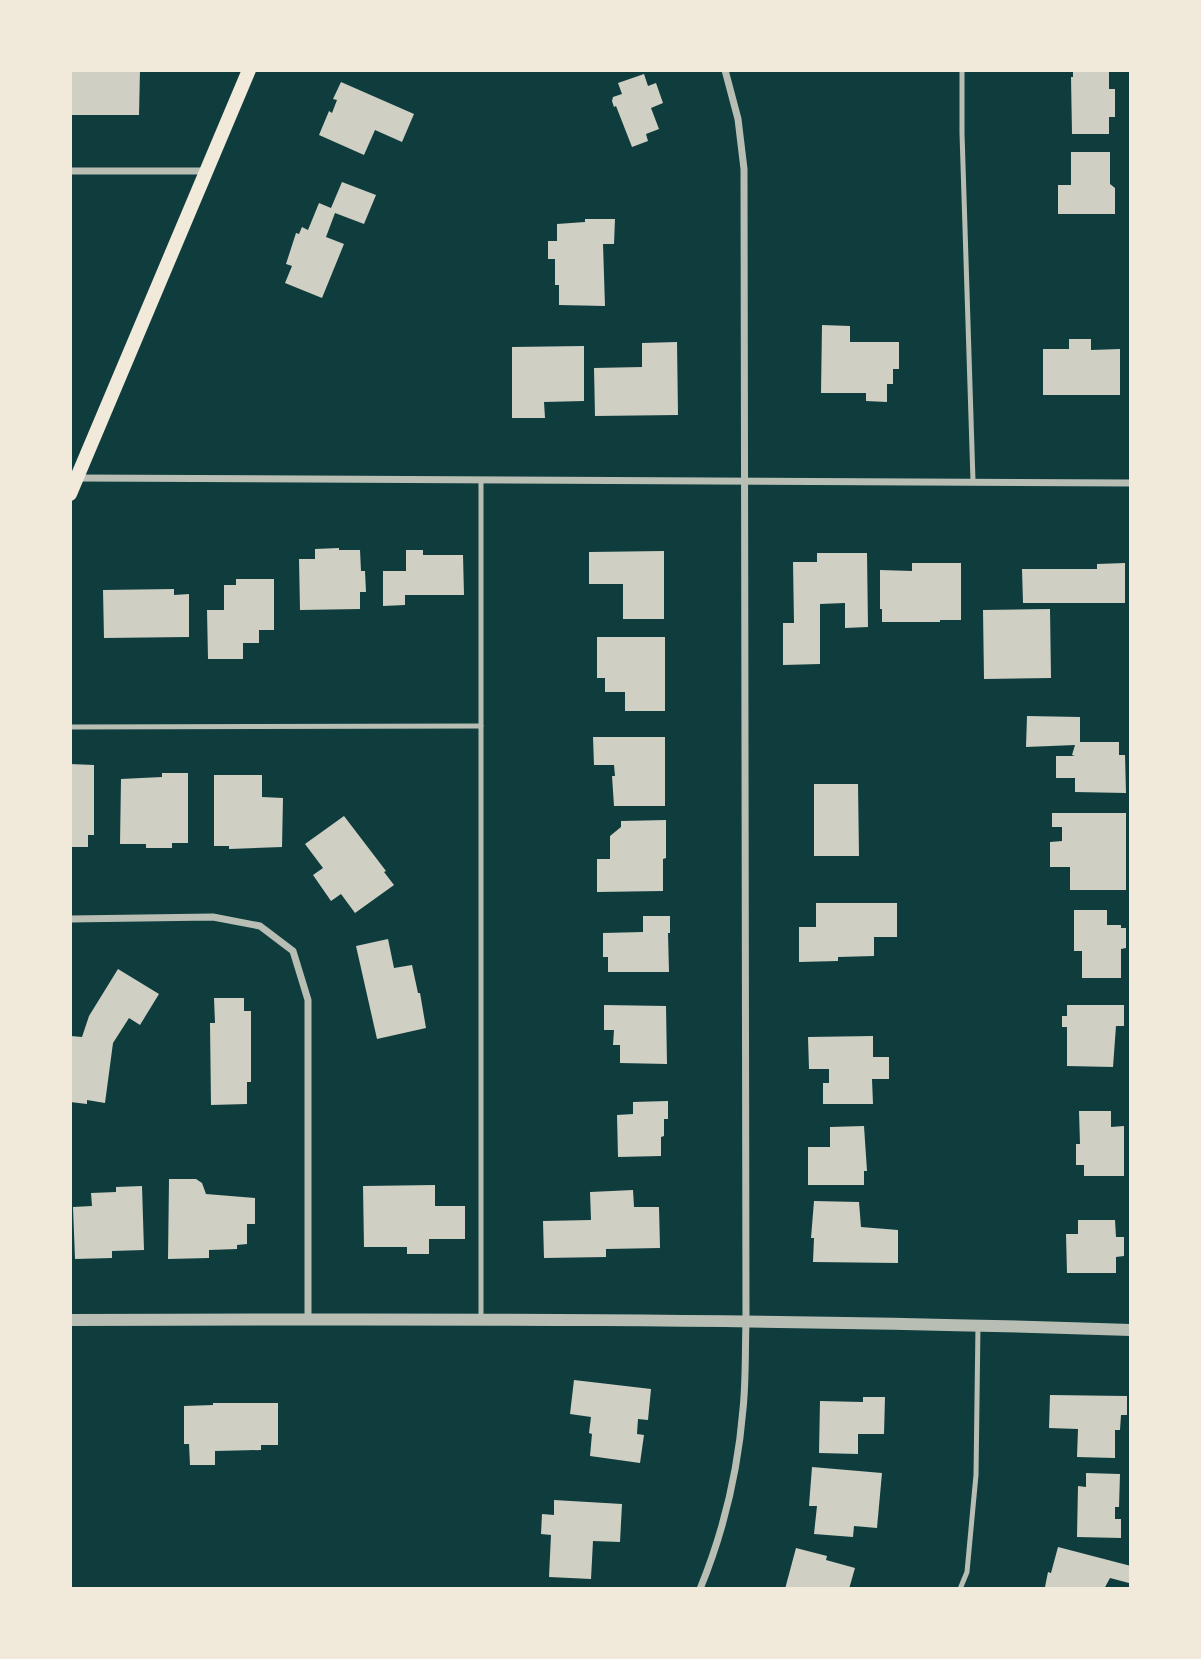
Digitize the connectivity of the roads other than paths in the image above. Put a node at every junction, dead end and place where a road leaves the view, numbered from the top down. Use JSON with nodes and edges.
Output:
{"nodes":[{"id":1,"x":248,"y":70,"type":"edge"},
{"id":2,"x":725,"y":70,"type":"edge"},
{"id":3,"x":962,"y":70,"type":"edge"},
{"id":4,"x":70,"y":171,"type":"edge"},
{"id":5,"x":207,"y":171,"type":"junction"},
{"id":6,"x":77,"y":478,"type":"junction"},
{"id":7,"x":481,"y":480,"type":"junction"},
{"id":8,"x":746,"y":481,"type":"junction"},
{"id":9,"x":973,"y":481,"type":"junction"},
{"id":10,"x":1131,"y":483,"type":"edge"},
{"id":11,"x":70,"y":494,"type":"edge"},
{"id":12,"x":481,"y":726,"type":"junction"},
{"id":13,"x":70,"y":727,"type":"edge"},
{"id":14,"x":70,"y":919,"type":"edge"},
{"id":15,"x":70,"y":1320,"type":"edge"},
{"id":16,"x":308,"y":1320,"type":"junction"},
{"id":17,"x":481,"y":1321,"type":"junction"},
{"id":18,"x":746,"y":1322,"type":"junction"},
{"id":19,"x":978,"y":1325,"type":"junction"},
{"id":20,"x":1131,"y":1330,"type":"edge"},
{"id":21,"x":700,"y":1589,"type":"edge"},
{"id":22,"x":960,"y":1589,"type":"edge"}],
"edges":[{"from":1,"to":5,"type":"main road"},
{"from":2,"to":8,"type":"street"},
{"from":3,"to":9,"type":"lane"},
{"from":4,"to":5,"type":"street"},
{"from":5,"to":6,"type":"main road"},
{"from":6,"to":7,"type":"street"},
{"from":6,"to":11,"type":"main road"},
{"from":7,"to":8,"type":"street"},
{"from":7,"to":12,"type":"lane"},
{"from":8,"to":9,"type":"street"},
{"from":8,"to":18,"type":"street"},
{"from":9,"to":10,"type":"street"},
{"from":12,"to":13,"type":"lane"},
{"from":12,"to":17,"type":"lane"},
{"from":14,"to":16,"type":"street"},
{"from":15,"to":16,"type":"street"},
{"from":16,"to":17,"type":"street"},
{"from":17,"to":18,"type":"street"},
{"from":18,"to":19,"type":"street"},
{"from":18,"to":21,"type":"street"},
{"from":19,"to":20,"type":"street"},
{"from":19,"to":22,"type":"lane"}]}
